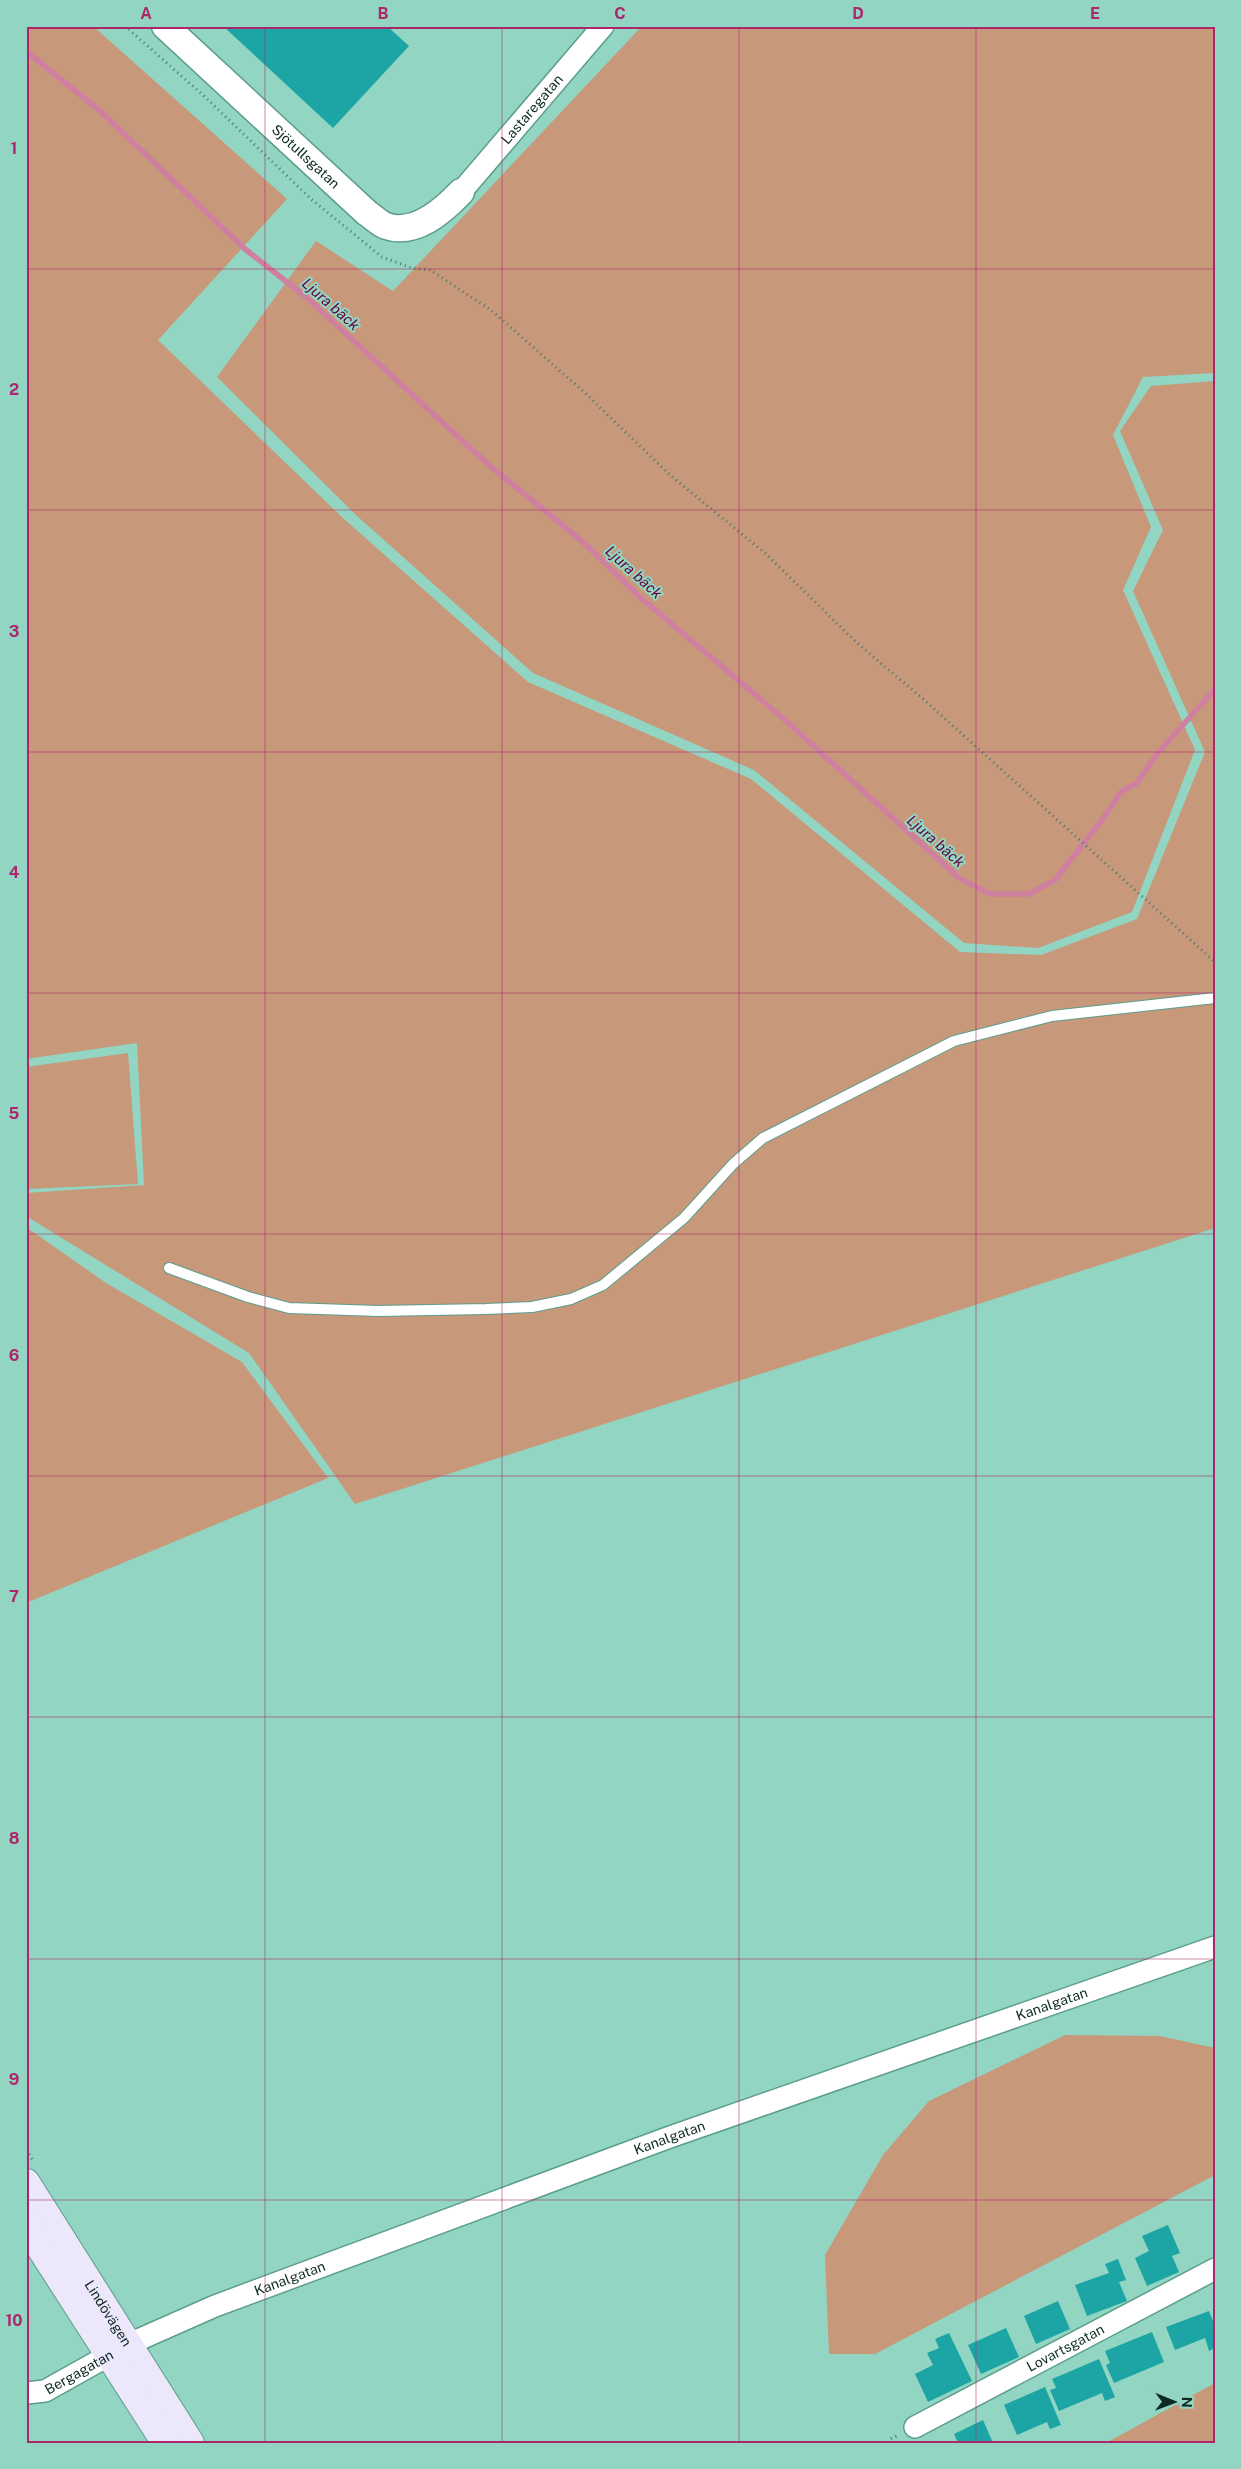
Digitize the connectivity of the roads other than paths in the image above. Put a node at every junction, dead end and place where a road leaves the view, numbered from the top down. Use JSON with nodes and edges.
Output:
{"nodes":[{"id":1,"x":165,"y":26,"type":"edge"},
{"id":2,"x":603,"y":26,"type":"edge"},
{"id":3,"x":461,"y":192,"type":"joint"},
{"id":4,"x":1215,"y":998,"type":"edge"},
{"id":5,"x":169,"y":1268,"type":"dead end"},
{"id":6,"x":1215,"y":1947,"type":"edge"},
{"id":7,"x":26,"y":2183,"type":"edge"},
{"id":8,"x":26,"y":2225,"type":"edge"},
{"id":9,"x":1215,"y":2269,"type":"edge"},
{"id":10,"x":119,"y":2349,"type":"junction"},
{"id":11,"x":26,"y":2393,"type":"edge"},
{"id":12,"x":915,"y":2427,"type":"dead end"},
{"id":13,"x":166,"y":2443,"type":"edge"},
{"id":14,"x":190,"y":2443,"type":"edge"}],
"edges":[{"from":1,"to":3,"type":"street","name":"Sjötullsgatan"},
{"from":2,"to":3,"type":"street","name":"Lastaregatan"},
{"from":4,"to":5,"type":"lane"},
{"from":6,"to":10,"type":"street","name":"Kanalgatan"},
{"from":7,"to":10,"type":"main road","name":"Lindövägen"},
{"from":8,"to":10,"type":"main road","name":"Lindövägen"},
{"from":9,"to":12,"type":"street","name":"Lovartsgatan"},
{"from":10,"to":11,"type":"street","name":"Bergagatan"},
{"from":10,"to":13,"type":"main road","name":"Lindövägen"},
{"from":10,"to":14,"type":"main road","name":"Lindövägen"}]}
